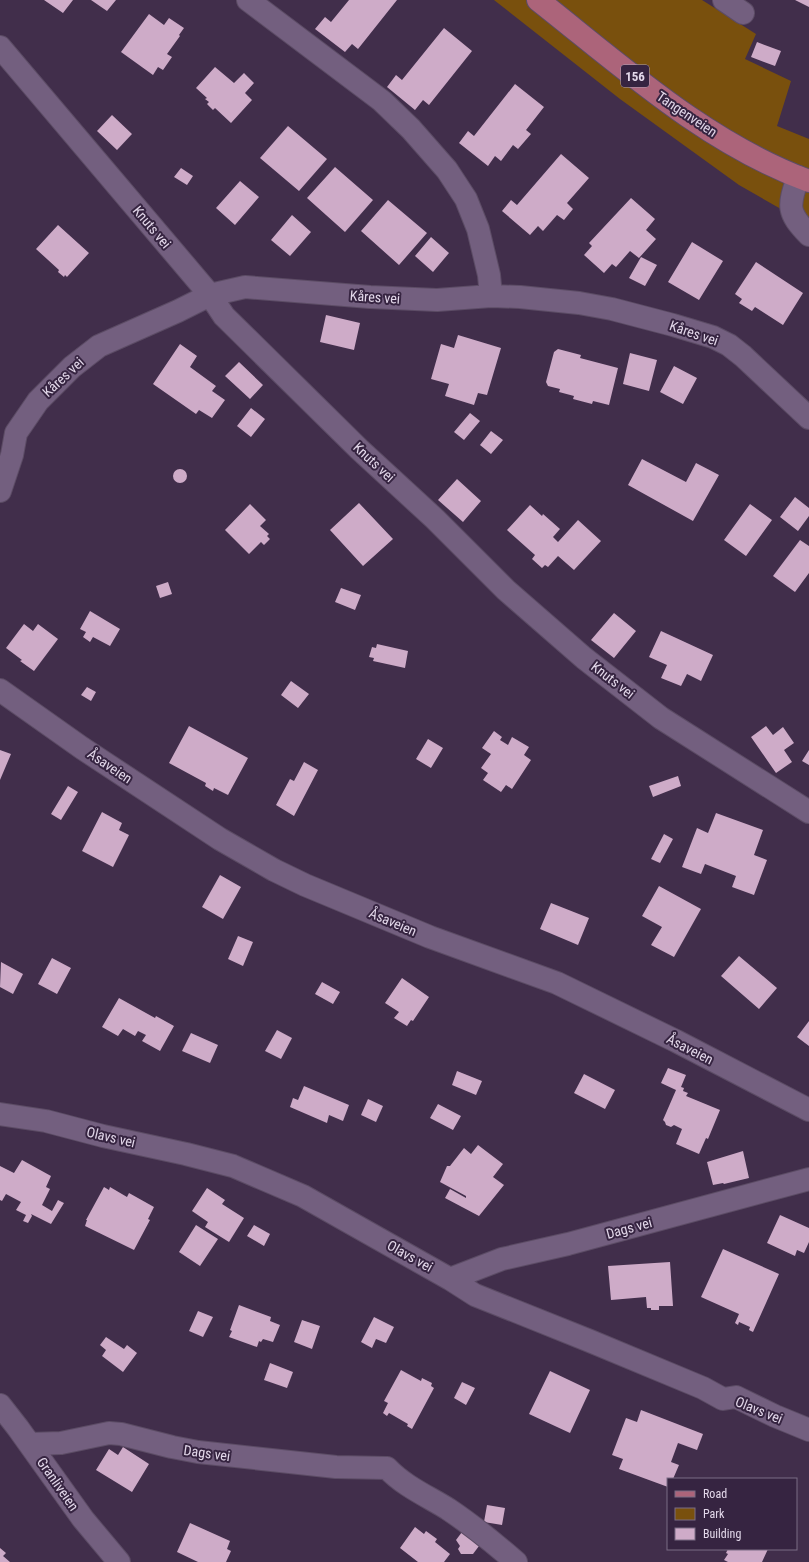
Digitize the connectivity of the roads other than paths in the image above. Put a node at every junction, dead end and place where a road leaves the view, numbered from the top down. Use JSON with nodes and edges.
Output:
{"nodes":[{"id":1,"x":248,"y":0,"type":"edge"},
{"id":2,"x":538,"y":0,"type":"edge"},
{"id":3,"x":724,"y":0,"type":"edge"},
{"id":4,"x":743,"y":13,"type":"dead end"},
{"id":5,"x":0,"y":47,"type":"edge"},
{"id":6,"x":804,"y":179,"type":"edge"},
{"id":7,"x":809,"y":235,"type":"edge"},
{"id":8,"x":210,"y":295,"type":"junction"},
{"id":9,"x":491,"y":296,"type":"junction"},
{"id":10,"x":809,"y":418,"type":"edge"},
{"id":11,"x":0,"y":491,"type":"edge"},
{"id":12,"x":0,"y":690,"type":"edge"},
{"id":13,"x":809,"y":812,"type":"edge"},
{"id":14,"x":809,"y":1110,"type":"edge"},
{"id":15,"x":0,"y":1114,"type":"edge"},
{"id":16,"x":809,"y":1179,"type":"edge"},
{"id":17,"x":450,"y":1279,"type":"junction"},
{"id":18,"x":0,"y":1405,"type":"edge"},
{"id":19,"x":809,"y":1430,"type":"edge"},
{"id":20,"x":30,"y":1444,"type":"junction"},
{"id":21,"x":119,"y":1562,"type":"edge"},
{"id":22,"x":516,"y":1562,"type":"edge"}],
"edges":[{"from":1,"to":9,"type":"street"},
{"from":2,"to":6,"type":"main road","name":"Tangenveien","number":"156"},
{"from":3,"to":4,"type":"street"},
{"from":5,"to":8,"type":"street","name":"Knuts vei"},
{"from":6,"to":7,"type":"street"},
{"from":8,"to":9,"type":"street","name":"Kåres vei"},
{"from":8,"to":11,"type":"street","name":"Kåres vei"},
{"from":8,"to":13,"type":"street","name":"Knuts vei"},
{"from":9,"to":10,"type":"street","name":"Kåres vei"},
{"from":12,"to":14,"type":"street","name":"Åsaveien"},
{"from":15,"to":17,"type":"street","name":"Olavs vei"},
{"from":16,"to":17,"type":"street","name":"Dags vei"},
{"from":17,"to":19,"type":"street","name":"Olavs vei"},
{"from":18,"to":20,"type":"street","name":"Granliveien"},
{"from":20,"to":21,"type":"street","name":"Granliveien"},
{"from":20,"to":22,"type":"street","name":"Dags vei"}]}
